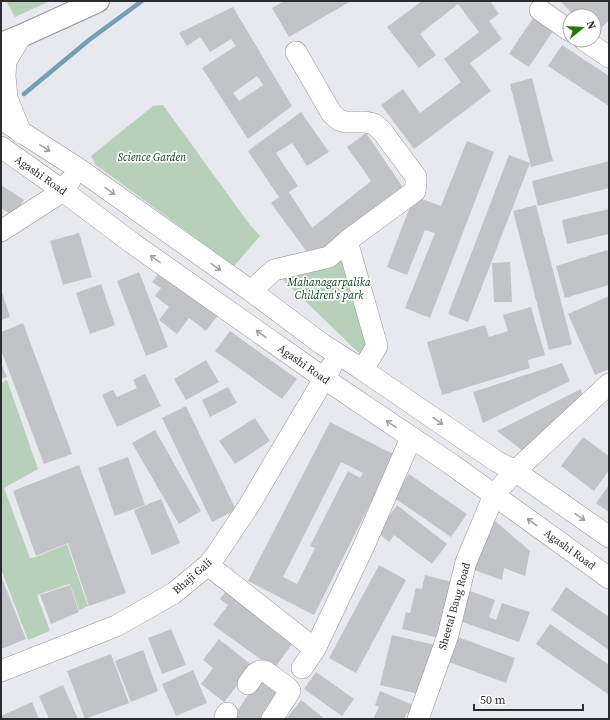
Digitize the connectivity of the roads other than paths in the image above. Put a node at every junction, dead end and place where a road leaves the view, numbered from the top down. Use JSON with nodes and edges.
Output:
{"nodes":[{"id":1,"x":98,"y":1,"type":"edge"},
{"id":2,"x":540,"y":10,"type":"dead end"},
{"id":3,"x":562,"y":25,"type":"edge"},
{"id":4,"x":11,"y":40,"type":"edge"},
{"id":5,"x":596,"y":48,"type":"edge"},
{"id":6,"x":296,"y":52,"type":"dead end"},
{"id":7,"x":609,"y":57,"type":"edge"},
{"id":8,"x":1,"y":119,"type":"edge"},
{"id":9,"x":21,"y":133,"type":"junction"},
{"id":10,"x":1,"y":148,"type":"edge"},
{"id":11,"x":79,"y":169,"type":"junction"},
{"id":12,"x":63,"y":191,"type":"junction"},
{"id":13,"x":1,"y":231,"type":"edge"},
{"id":14,"x":347,"y":241,"type":"junction"},
{"id":15,"x":252,"y":291,"type":"junction"},
{"id":16,"x":338,"y":355,"type":"junction"},
{"id":17,"x":368,"y":361,"type":"dead end"},
{"id":18,"x":325,"y":379,"type":"junction"},
{"id":19,"x":609,"y":384,"type":"edge"},
{"id":20,"x":411,"y":438,"type":"junction"},
{"id":21,"x":515,"y":471,"type":"junction"},
{"id":22,"x":494,"y":495,"type":"junction"},
{"id":23,"x":609,"y":537,"type":"edge"},
{"id":24,"x":208,"y":565,"type":"junction"},
{"id":25,"x":609,"y":578,"type":"edge"},
{"id":26,"x":315,"y":649,"type":"junction"},
{"id":27,"x":302,"y":668,"type":"dead end"},
{"id":28,"x":1,"y":671,"type":"edge"},
{"id":29,"x":248,"y":684,"type":"dead end"},
{"id":30,"x":272,"y":719,"type":"edge"},
{"id":31,"x":418,"y":719,"type":"edge"}],
"edges":[{"from":1,"to":4,"type":"main road"},
{"from":2,"to":3,"type":"street"},
{"from":4,"to":9,"type":"street"},
{"from":5,"to":7,"type":"street"},
{"from":6,"to":14,"type":"street"},
{"from":8,"to":9,"type":"street"},
{"from":9,"to":11,"type":"street","one_way":true},
{"from":10,"to":12,"type":"street","name":"Agashi Road"},
{"from":11,"to":12,"type":"street"},
{"from":11,"to":15,"type":"street","one_way":true},
{"from":12,"to":13,"type":"street"},
{"from":18,"to":12,"type":"street","name":"Agashi Road","one_way":true},
{"from":14,"to":15,"type":"street"},
{"from":14,"to":17,"type":"street"},
{"from":15,"to":16,"type":"street"},
{"from":16,"to":18,"type":"street","name":"Bhaji Gali"},
{"from":16,"to":21,"type":"street","one_way":true},
{"from":20,"to":18,"type":"street","name":"Agashi Road","one_way":true},
{"from":18,"to":24,"type":"street","name":"Bhaji Gali"},
{"from":19,"to":21,"type":"street","name":"Sheetal Baug Road"},
{"from":20,"to":22,"type":"street","name":"Agashi Road"},
{"from":20,"to":26,"type":"street"},
{"from":21,"to":22,"type":"street","name":"Sheetal Baug Road"},
{"from":21,"to":23,"type":"street","one_way":true},
{"from":25,"to":22,"type":"street","name":"Agashi Road","one_way":true},
{"from":22,"to":31,"type":"street","name":"Sheetal Baug Road"},
{"from":24,"to":26,"type":"street"},
{"from":24,"to":28,"type":"street","name":"Bhaji Gali"},
{"from":26,"to":27,"type":"street"},
{"from":29,"to":30,"type":"street"}]}
